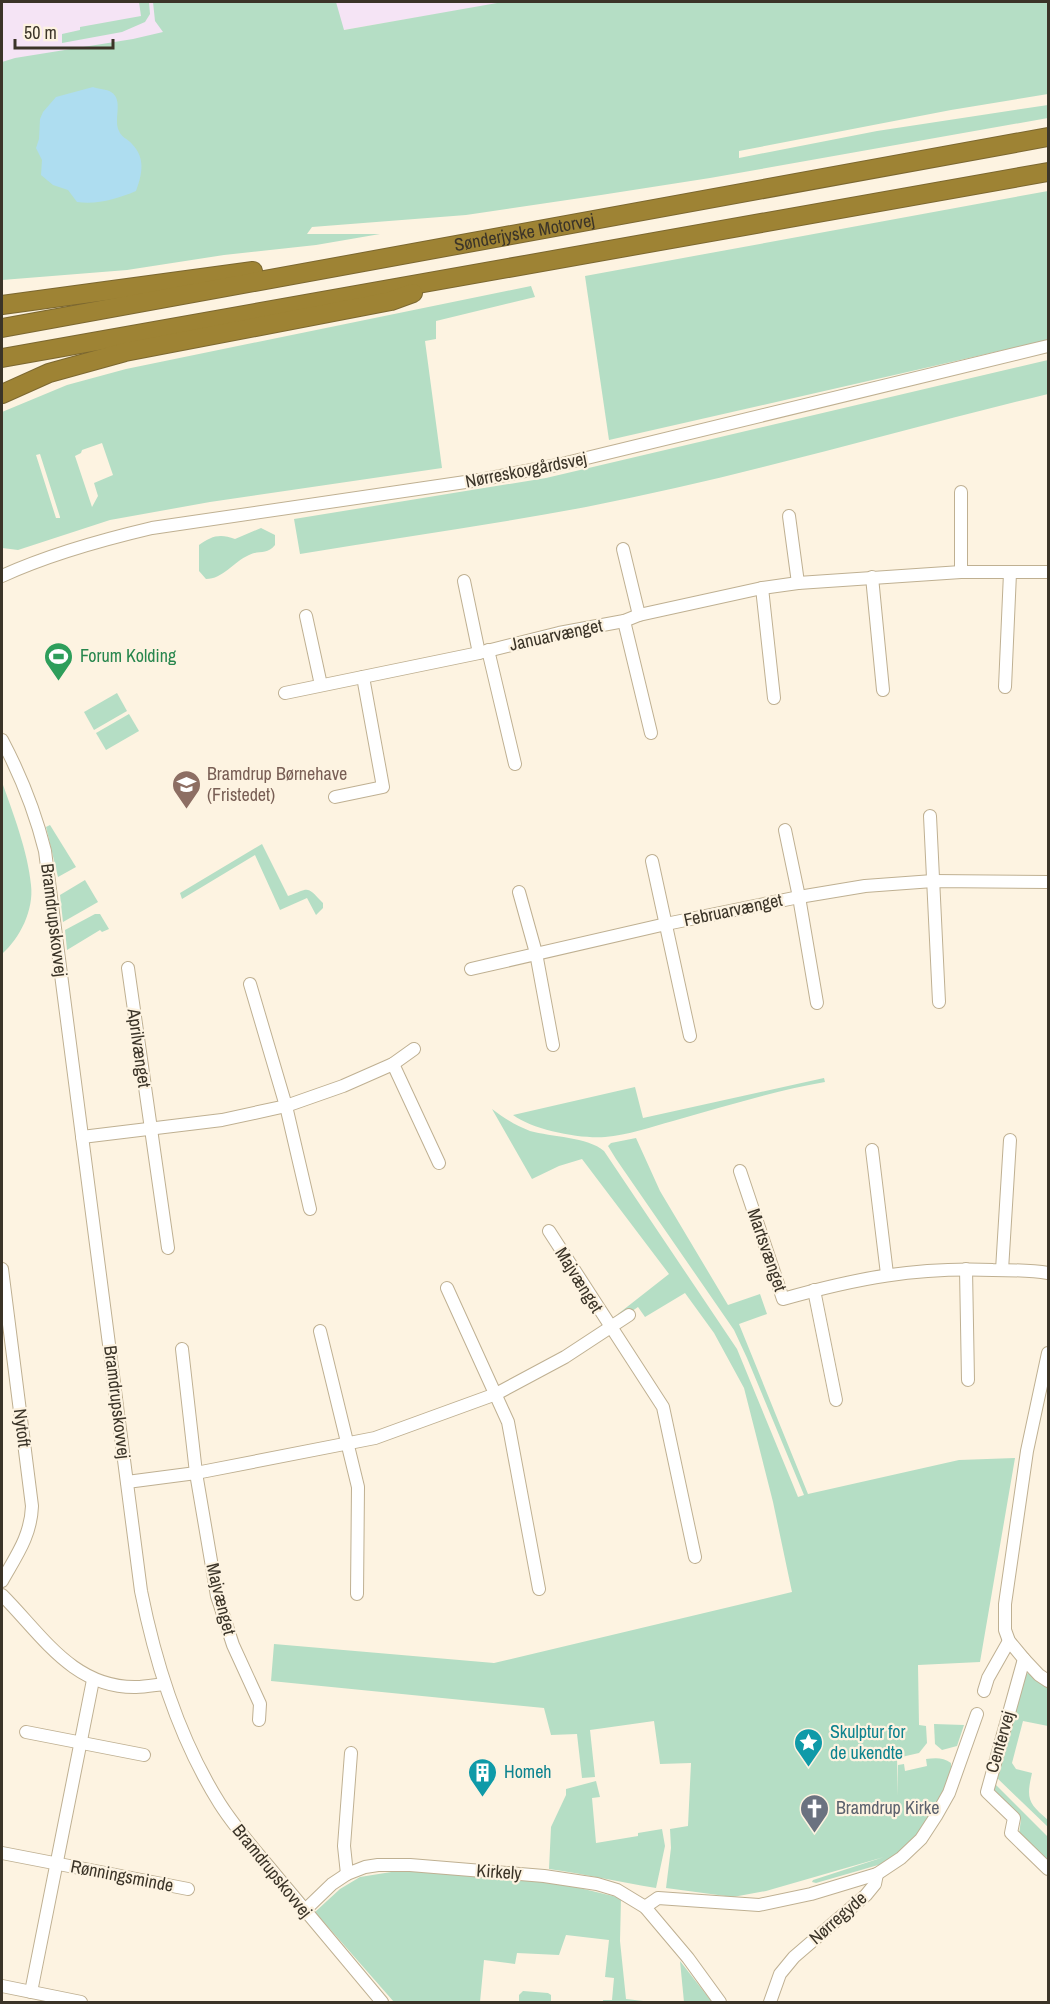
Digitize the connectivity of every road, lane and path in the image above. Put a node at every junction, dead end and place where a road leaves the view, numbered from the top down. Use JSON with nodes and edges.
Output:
{"nodes":[{"id":1,"x":1048,"y":137,"type":"edge"},
{"id":2,"x":1048,"y":172,"type":"edge"},
{"id":3,"x":339,"y":267,"type":"junction"},
{"id":4,"x":470,"y":274,"type":"junction"},
{"id":5,"x":2,"y":305,"type":"edge"},
{"id":6,"x":2,"y":328,"type":"edge"},
{"id":7,"x":1048,"y":346,"type":"edge"},
{"id":8,"x":2,"y":358,"type":"edge"},
{"id":9,"x":2,"y":394,"type":"edge"},
{"id":10,"x":961,"y":492,"type":"dead end"},
{"id":11,"x":789,"y":516,"type":"dead end"},
{"id":12,"x":623,"y":549,"type":"dead end"},
{"id":13,"x":961,"y":572,"type":"junction"},
{"id":14,"x":1048,"y":572,"type":"edge"},
{"id":15,"x":1010,"y":573,"type":"junction"},
{"id":16,"x":2,"y":576,"type":"edge"},
{"id":17,"x":872,"y":577,"type":"junction"},
{"id":18,"x":464,"y":581,"type":"dead end"},
{"id":19,"x":798,"y":583,"type":"junction"},
{"id":20,"x":762,"y":588,"type":"junction"},
{"id":21,"x":639,"y":615,"type":"junction"},
{"id":22,"x":306,"y":616,"type":"dead end"},
{"id":23,"x":624,"y":621,"type":"junction"},
{"id":24,"x":484,"y":651,"type":"junction"},
{"id":25,"x":363,"y":676,"type":"junction"},
{"id":26,"x":321,"y":685,"type":"junction"},
{"id":27,"x":1005,"y":687,"type":"dead end"},
{"id":28,"x":883,"y":690,"type":"dead end"},
{"id":29,"x":285,"y":693,"type":"dead end"},
{"id":30,"x":774,"y":698,"type":"dead end"},
{"id":31,"x":651,"y":733,"type":"dead end"},
{"id":32,"x":2,"y":740,"type":"edge"},
{"id":33,"x":515,"y":764,"type":"dead end"},
{"id":34,"x":335,"y":797,"type":"dead end"},
{"id":35,"x":930,"y":816,"type":"dead end"},
{"id":36,"x":785,"y":830,"type":"dead end"},
{"id":37,"x":652,"y":861,"type":"dead end"},
{"id":38,"x":933,"y":881,"type":"junction"},
{"id":39,"x":1048,"y":882,"type":"edge"},
{"id":40,"x":519,"y":892,"type":"dead end"},
{"id":41,"x":799,"y":897,"type":"junction"},
{"id":42,"x":666,"y":924,"type":"junction"},
{"id":43,"x":536,"y":953,"type":"junction"},
{"id":44,"x":128,"y":968,"type":"dead end"},
{"id":45,"x":471,"y":969,"type":"dead end"},
{"id":46,"x":250,"y":984,"type":"dead end"},
{"id":47,"x":939,"y":1002,"type":"dead end"},
{"id":48,"x":817,"y":1003,"type":"dead end"},
{"id":49,"x":690,"y":1036,"type":"dead end"},
{"id":50,"x":554,"y":1045,"type":"dead end"},
{"id":51,"x":414,"y":1049,"type":"dead end"},
{"id":52,"x":393,"y":1064,"type":"junction"},
{"id":53,"x":286,"y":1106,"type":"junction"},
{"id":54,"x":150,"y":1128,"type":"junction"},
{"id":55,"x":82,"y":1137,"type":"junction"},
{"id":56,"x":1010,"y":1140,"type":"dead end"},
{"id":57,"x":872,"y":1150,"type":"dead end"},
{"id":58,"x":439,"y":1163,"type":"dead end"},
{"id":59,"x":740,"y":1171,"type":"dead end"},
{"id":60,"x":310,"y":1209,"type":"dead end"},
{"id":61,"x":549,"y":1232,"type":"dead end"},
{"id":62,"x":168,"y":1248,"type":"dead end"},
{"id":63,"x":2,"y":1269,"type":"edge"},
{"id":64,"x":966,"y":1269,"type":"junction"},
{"id":65,"x":1002,"y":1270,"type":"junction"},
{"id":66,"x":1048,"y":1273,"type":"edge"},
{"id":67,"x":887,"y":1274,"type":"junction"},
{"id":68,"x":447,"y":1288,"type":"dead end"},
{"id":69,"x":814,"y":1290,"type":"junction"},
{"id":70,"x":629,"y":1316,"type":"dead end"},
{"id":71,"x":610,"y":1329,"type":"junction"},
{"id":72,"x":321,"y":1331,"type":"dead end"},
{"id":73,"x":182,"y":1349,"type":"dead end"},
{"id":74,"x":1048,"y":1353,"type":"edge"},
{"id":75,"x":968,"y":1380,"type":"dead end"},
{"id":76,"x":496,"y":1394,"type":"junction"},
{"id":77,"x":836,"y":1400,"type":"dead end"},
{"id":78,"x":347,"y":1444,"type":"junction"},
{"id":79,"x":196,"y":1473,"type":"junction"},
{"id":80,"x":127,"y":1482,"type":"junction"},
{"id":81,"x":695,"y":1557,"type":"dead end"},
{"id":82,"x":2,"y":1581,"type":"edge"},
{"id":83,"x":539,"y":1589,"type":"dead end"},
{"id":84,"x":357,"y":1594,"type":"dead end"},
{"id":85,"x":2,"y":1595,"type":"edge"},
{"id":86,"x":1009,"y":1641,"type":"junction"},
{"id":87,"x":1024,"y":1659,"type":"junction"},
{"id":88,"x":93,"y":1680,"type":"junction"},
{"id":89,"x":1048,"y":1681,"type":"edge"},
{"id":90,"x":164,"y":1683,"type":"junction"},
{"id":91,"x":984,"y":1691,"type":"dead end"},
{"id":92,"x":977,"y":1714,"type":"dead end"},
{"id":93,"x":259,"y":1720,"type":"dead end"},
{"id":94,"x":26,"y":1732,"type":"dead end"},
{"id":95,"x":82,"y":1743,"type":"junction"},
{"id":96,"x":351,"y":1753,"type":"dead end"},
{"id":97,"x":144,"y":1755,"type":"dead end"},
{"id":98,"x":2,"y":1853,"type":"edge"},
{"id":99,"x":57,"y":1863,"type":"junction"},
{"id":100,"x":1048,"y":1869,"type":"edge"},
{"id":101,"x":347,"y":1874,"type":"junction"},
{"id":102,"x":877,"y":1874,"type":"junction"},
{"id":103,"x":188,"y":1889,"type":"dead end"},
{"id":104,"x":645,"y":1907,"type":"junction"},
{"id":105,"x":304,"y":1911,"type":"junction"},
{"id":106,"x":2,"y":1986,"type":"edge"},
{"id":107,"x":31,"y":1992,"type":"junction"},
{"id":108,"x":81,"y":2002,"type":"edge"},
{"id":109,"x":382,"y":2002,"type":"edge"},
{"id":110,"x":720,"y":2002,"type":"edge"},
{"id":111,"x":770,"y":2002,"type":"edge"}],
"edges":[{"from":1,"to":3,"type":"highway","name":"Sønderjyske Motorvej"},
{"from":2,"to":4,"type":"highway","name":"Sønderjyske Motorvej"},
{"from":3,"to":5,"type":"highway"},
{"from":3,"to":6,"type":"highway","name":"Sønderjyske Motorvej"},
{"from":4,"to":8,"type":"highway","name":"Sønderjyske Motorvej"},
{"from":4,"to":9,"type":"highway"},
{"from":7,"to":16,"type":"street","name":"Nørreskovgårdsvej"},
{"from":10,"to":13,"type":"street"},
{"from":11,"to":19,"type":"street"},
{"from":12,"to":21,"type":"street"},
{"from":13,"to":15,"type":"street","name":"Januarvænget"},
{"from":13,"to":17,"type":"street","name":"Januarvænget"},
{"from":14,"to":15,"type":"street","name":"Januarvænget"},
{"from":15,"to":27,"type":"street"},
{"from":17,"to":19,"type":"street","name":"Januarvænget"},
{"from":17,"to":28,"type":"street"},
{"from":18,"to":24,"type":"street","name":"Januarvænget"},
{"from":19,"to":20,"type":"street","name":"Januarvænget"},
{"from":20,"to":21,"type":"street","name":"Januarvænget"},
{"from":20,"to":30,"type":"street"},
{"from":21,"to":23,"type":"street","name":"Januarvænget"},
{"from":22,"to":26,"type":"street"},
{"from":23,"to":24,"type":"street","name":"Januarvænget"},
{"from":23,"to":31,"type":"street","name":"Januarvænget"},
{"from":24,"to":25,"type":"street","name":"Januarvænget"},
{"from":24,"to":33,"type":"street","name":"Januarvænget"},
{"from":25,"to":26,"type":"street","name":"Januarvænget"},
{"from":25,"to":34,"type":"street"},
{"from":26,"to":29,"type":"street","name":"Januarvænget"},
{"from":32,"to":55,"type":"street","name":"Bramdrupskovvej"},
{"from":35,"to":38,"type":"street"},
{"from":36,"to":41,"type":"street","name":"Februarvænget"},
{"from":37,"to":42,"type":"street","name":"Februarvænget"},
{"from":38,"to":39,"type":"street","name":"Februarvænget"},
{"from":38,"to":41,"type":"street","name":"Februarvænget"},
{"from":38,"to":47,"type":"street"},
{"from":40,"to":43,"type":"street"},
{"from":41,"to":42,"type":"street","name":"Februarvænget"},
{"from":41,"to":48,"type":"street","name":"Februarvænget"},
{"from":42,"to":43,"type":"street","name":"Februarvænget"},
{"from":42,"to":49,"type":"street","name":"Februarvænget"},
{"from":43,"to":45,"type":"street","name":"Februarvænget"},
{"from":43,"to":50,"type":"street"},
{"from":44,"to":54,"type":"street","name":"Aprilvænget"},
{"from":46,"to":53,"type":"street"},
{"from":51,"to":52,"type":"street"},
{"from":52,"to":53,"type":"street"},
{"from":52,"to":58,"type":"street"},
{"from":53,"to":54,"type":"street"},
{"from":53,"to":60,"type":"street"},
{"from":54,"to":55,"type":"street"},
{"from":54,"to":62,"type":"street","name":"Aprilvænget"},
{"from":55,"to":80,"type":"street","name":"Bramdrupskovvej"},
{"from":56,"to":65,"type":"street"},
{"from":57,"to":67,"type":"street"},
{"from":59,"to":69,"type":"street","name":"Martsvænget"},
{"from":61,"to":71,"type":"street","name":"Majvænget"},
{"from":63,"to":82,"type":"street","name":"Nytoft"},
{"from":64,"to":65,"type":"street","name":"Martsvænget"},
{"from":64,"to":67,"type":"street","name":"Martsvænget"},
{"from":64,"to":75,"type":"street"},
{"from":65,"to":66,"type":"street","name":"Martsvænget"},
{"from":67,"to":69,"type":"street","name":"Martsvænget"},
{"from":68,"to":76,"type":"street"},
{"from":69,"to":77,"type":"street","name":"Martsvænget"},
{"from":70,"to":71,"type":"street","name":"Majvænget"},
{"from":71,"to":76,"type":"street","name":"Majvænget"},
{"from":71,"to":81,"type":"street","name":"Majvænget"},
{"from":72,"to":78,"type":"street"},
{"from":73,"to":79,"type":"street","name":"Majvænget"},
{"from":74,"to":86,"type":"street"},
{"from":76,"to":78,"type":"street","name":"Majvænget"},
{"from":76,"to":83,"type":"street"},
{"from":78,"to":79,"type":"street","name":"Majvænget"},
{"from":78,"to":84,"type":"street"},
{"from":79,"to":80,"type":"street","name":"Majvænget"},
{"from":79,"to":93,"type":"street","name":"Majvænget"},
{"from":80,"to":90,"type":"street","name":"Bramdrupskovvej"},
{"from":85,"to":88,"type":"street"},
{"from":86,"to":87,"type":"street"},
{"from":86,"to":91,"type":"street"},
{"from":87,"to":89,"type":"street"},
{"from":87,"to":100,"type":"street","name":"Centervej"},
{"from":88,"to":90,"type":"street"},
{"from":88,"to":95,"type":"street","name":"Rønningsminde"},
{"from":90,"to":105,"type":"street","name":"Bramdrupskovvej"},
{"from":92,"to":102,"type":"street","name":"Nørregyde"},
{"from":94,"to":95,"type":"street"},
{"from":95,"to":97,"type":"street"},
{"from":95,"to":99,"type":"street","name":"Rønningsminde"},
{"from":96,"to":101,"type":"street"},
{"from":98,"to":99,"type":"street","name":"Rønningsminde"},
{"from":99,"to":103,"type":"street","name":"Rønningsminde"},
{"from":99,"to":107,"type":"street","name":"Rønningsminde"},
{"from":101,"to":104,"type":"street","name":"Kirkely"},
{"from":101,"to":105,"type":"street","name":"Kirkely"},
{"from":102,"to":104,"type":"street"},
{"from":102,"to":111,"type":"street","name":"Nørregyde"},
{"from":104,"to":110,"type":"street","name":"Kirkely"},
{"from":105,"to":109,"type":"street","name":"Bramdrupskovvej"},
{"from":106,"to":107,"type":"street"},
{"from":107,"to":108,"type":"street"}]}
